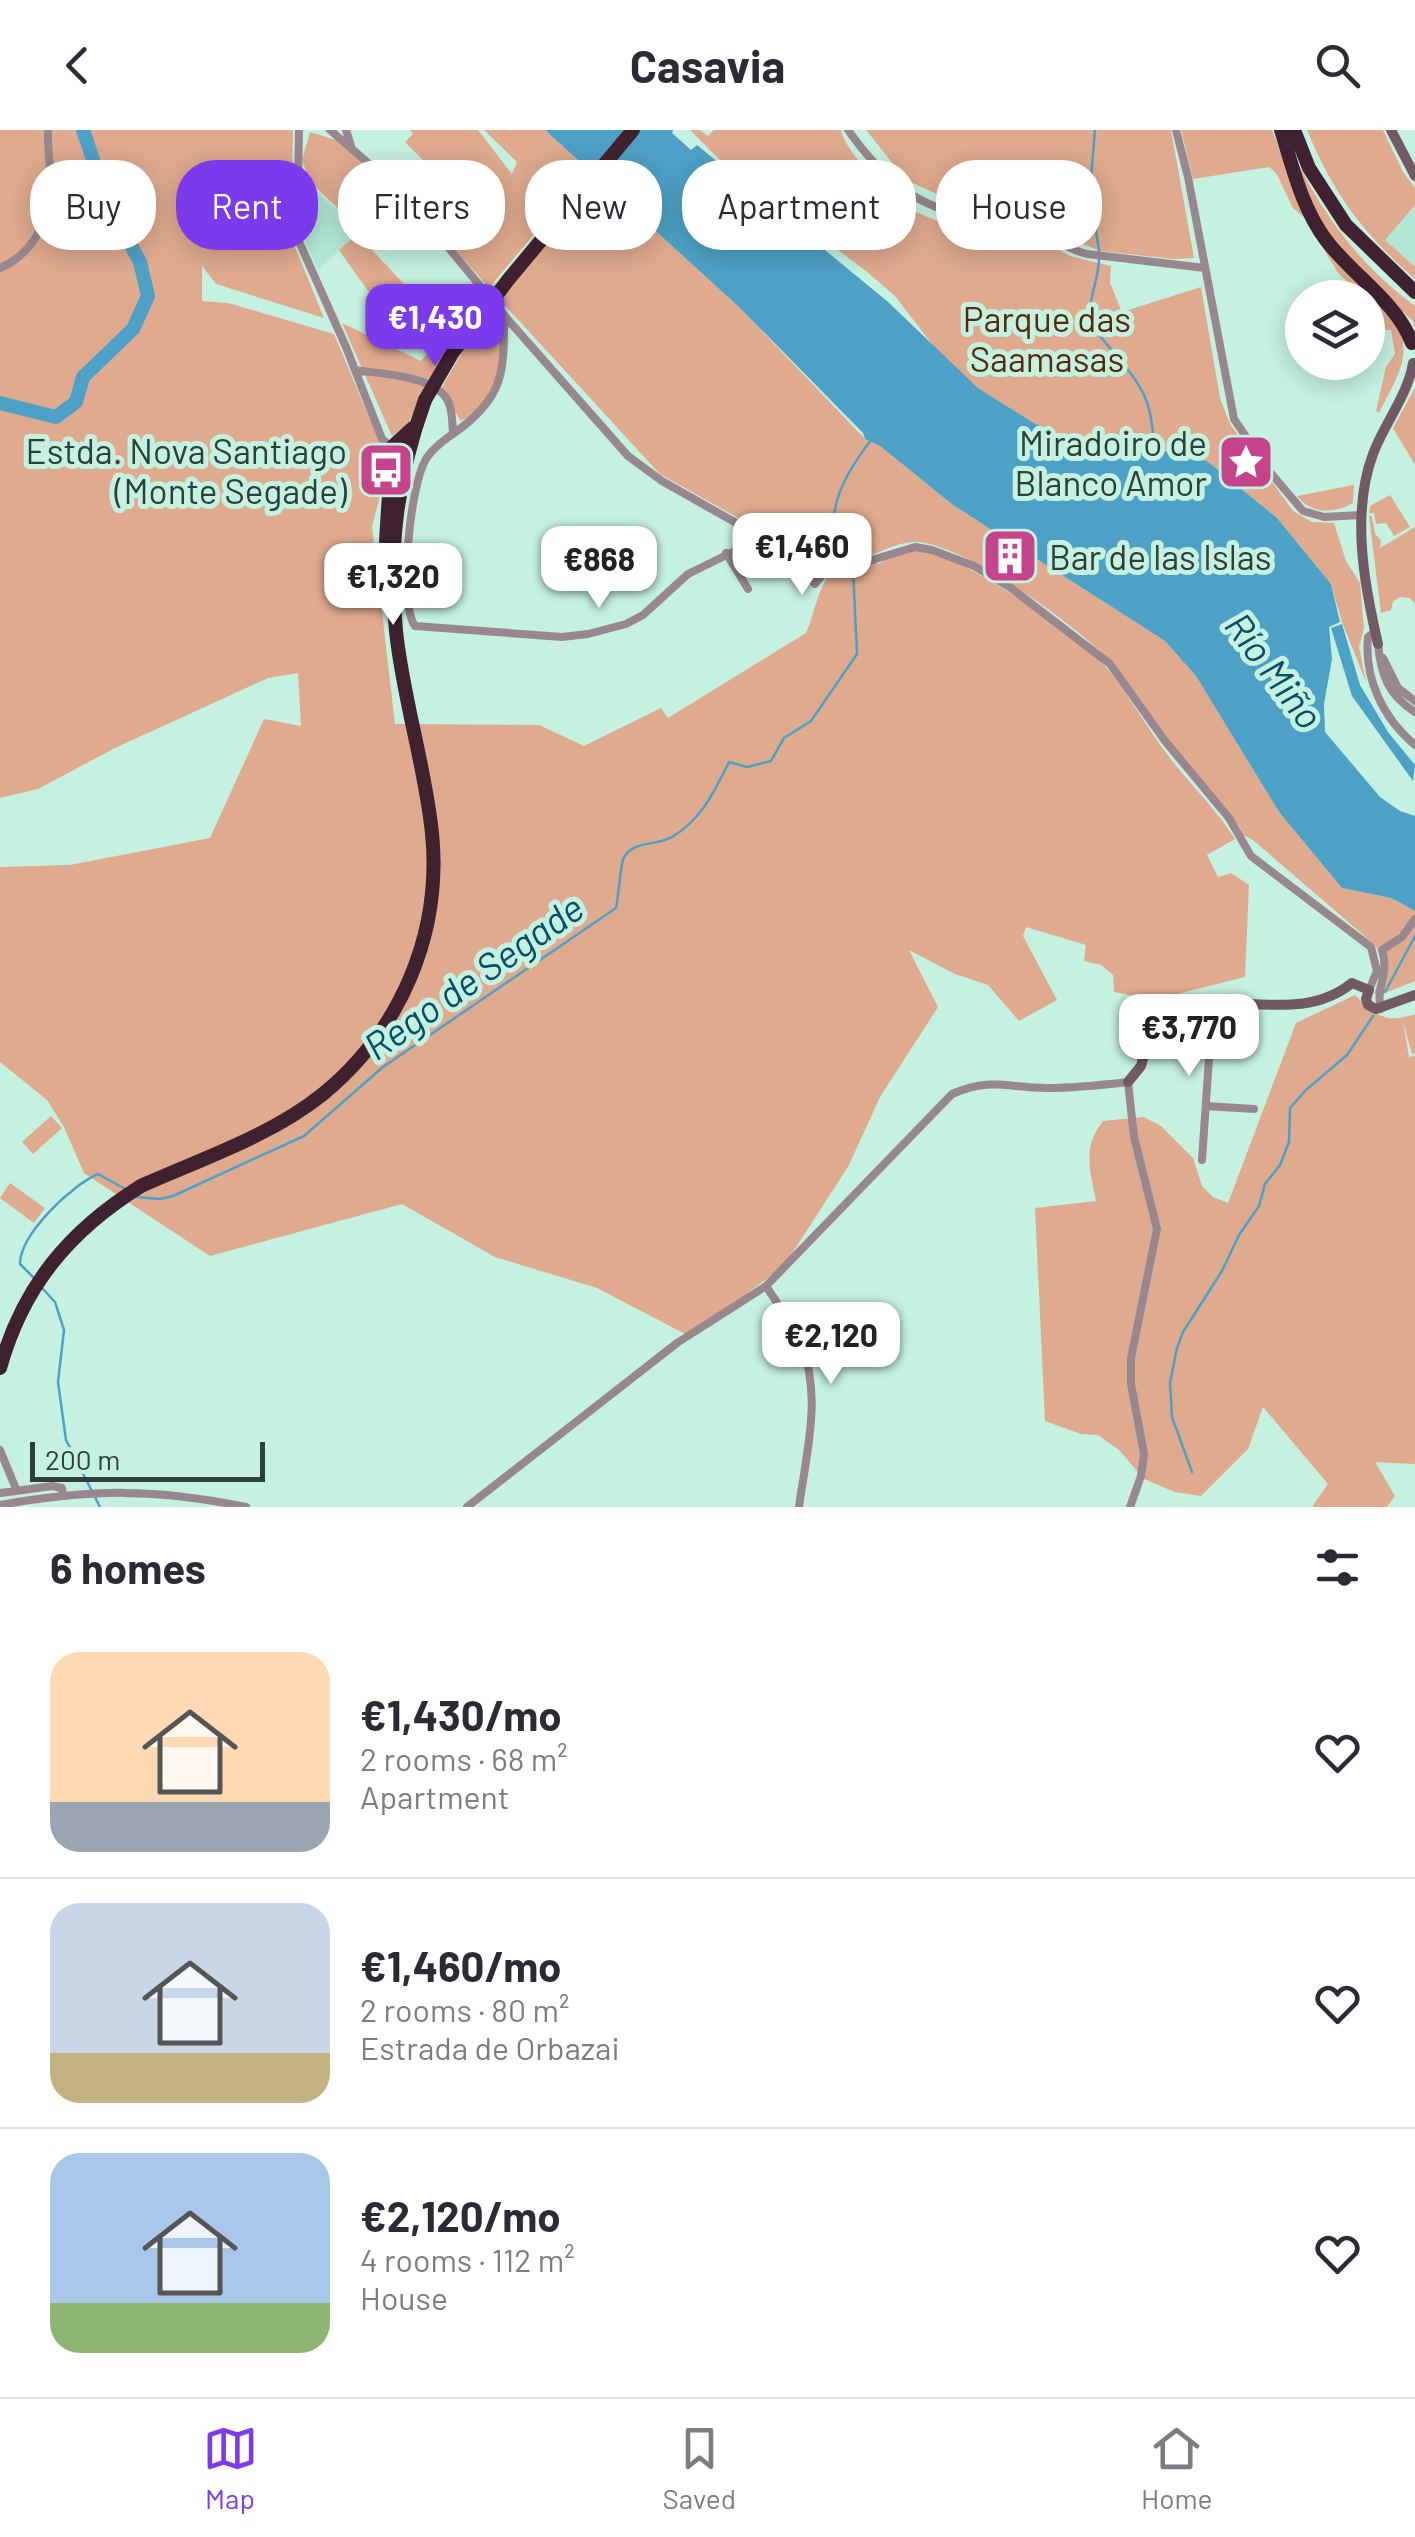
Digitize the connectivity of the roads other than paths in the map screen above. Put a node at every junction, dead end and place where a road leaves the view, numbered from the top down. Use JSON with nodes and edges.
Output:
{"nodes":[{"id":1,"x":48,"y":130,"type":"edge"},
{"id":2,"x":299,"y":130,"type":"edge"},
{"id":3,"x":330,"y":130,"type":"edge"},
{"id":4,"x":346,"y":130,"type":"edge"},
{"id":5,"x":633,"y":130,"type":"edge"},
{"id":6,"x":848,"y":130,"type":"edge"},
{"id":7,"x":1176,"y":130,"type":"edge"},
{"id":8,"x":1281,"y":130,"type":"edge"},
{"id":9,"x":1391,"y":130,"type":"edge"},
{"id":10,"x":1298,"y":135,"type":"edge"},
{"id":11,"x":351,"y":146,"type":"junction"},
{"id":12,"x":1415,"y":176,"type":"edge"},
{"id":13,"x":0,"y":268,"type":"edge"},
{"id":14,"x":1205,"y":268,"type":"junction"},
{"id":15,"x":1415,"y":292,"type":"edge"},
{"id":16,"x":509,"y":321,"type":"junction"},
{"id":17,"x":1414,"y":341,"type":"edge"},
{"id":18,"x":355,"y":370,"type":"junction"},
{"id":19,"x":1412,"y":372,"type":"edge"},
{"id":20,"x":416,"y":424,"type":"junction"},
{"id":21,"x":452,"y":434,"type":"junction"},
{"id":22,"x":392,"y":447,"type":"junction"},
{"id":23,"x":407,"y":489,"type":"junction"},
{"id":24,"x":1361,"y":515,"type":"junction"},
{"id":25,"x":761,"y":538,"type":"junction"},
{"id":26,"x":726,"y":554,"type":"junction"},
{"id":27,"x":392,"y":556,"type":"junction"},
{"id":28,"x":798,"y":558,"type":"junction"},
{"id":29,"x":828,"y":568,"type":"junction"},
{"id":30,"x":748,"y":589,"type":"dead end"},
{"id":31,"x":400,"y":592,"type":"junction"},
{"id":32,"x":1377,"y":638,"type":"junction"},
{"id":33,"x":1415,"y":702,"type":"edge"},
{"id":34,"x":1415,"y":712,"type":"edge"},
{"id":35,"x":1415,"y":745,"type":"edge"},
{"id":36,"x":1415,"y":919,"type":"edge"},
{"id":37,"x":1369,"y":990,"type":"junction"},
{"id":38,"x":1415,"y":995,"type":"edge"},
{"id":39,"x":1213,"y":1000,"type":"junction"},
{"id":40,"x":1382,"y":1009,"type":"junction"},
{"id":41,"x":1128,"y":1082,"type":"junction"},
{"id":42,"x":1206,"y":1106,"type":"junction"},
{"id":43,"x":1254,"y":1109,"type":"dead end"},
{"id":44,"x":1202,"y":1160,"type":"dead end"},
{"id":45,"x":766,"y":1286,"type":"junction"},
{"id":46,"x":0,"y":1368,"type":"edge"},
{"id":47,"x":0,"y":1450,"type":"edge"},
{"id":48,"x":16,"y":1489,"type":"junction"},
{"id":49,"x":1,"y":1493,"type":"edge"},
{"id":50,"x":64,"y":1494,"type":"junction"},
{"id":51,"x":0,"y":1505,"type":"edge"},
{"id":52,"x":246,"y":1507,"type":"edge"},
{"id":53,"x":467,"y":1507,"type":"edge"},
{"id":54,"x":799,"y":1507,"type":"edge"},
{"id":55,"x":1130,"y":1507,"type":"edge"}],
"edges":[{"from":1,"to":13,"type":"street"},
{"from":2,"to":18,"type":"street"},
{"from":3,"to":11,"type":"street"},
{"from":4,"to":11,"type":"street"},
{"from":5,"to":20,"type":"highway","bridge":true},
{"from":6,"to":14,"type":"street"},
{"from":7,"to":14,"type":"street"},
{"from":8,"to":17,"type":"highway"},
{"from":9,"to":12,"type":"street"},
{"from":10,"to":15,"type":"highway"},
{"from":11,"to":16,"type":"street"},
{"from":14,"to":24,"type":"street"},
{"from":16,"to":21,"type":"street"},
{"from":16,"to":25,"type":"street"},
{"from":17,"to":19,"type":"street"},
{"from":18,"to":21,"type":"street"},
{"from":18,"to":22,"type":"street"},
{"from":19,"to":24,"type":"street"},
{"from":20,"to":22,"type":"highway"},
{"from":20,"to":23,"type":"highway"},
{"from":21,"to":23,"type":"street"},
{"from":22,"to":27,"type":"highway"},
{"from":23,"to":27,"type":"highway"},
{"from":23,"to":31,"type":"street"},
{"from":24,"to":32,"type":"street"},
{"from":25,"to":26,"type":"street"},
{"from":25,"to":28,"type":"street"},
{"from":26,"to":30,"type":"street"},
{"from":26,"to":31,"type":"street"},
{"from":27,"to":31,"type":"highway"},
{"from":28,"to":29,"type":"street"},
{"from":28,"to":29,"type":"street"},
{"from":29,"to":37,"type":"street"},
{"from":31,"to":46,"type":"highway"},
{"from":32,"to":33,"type":"street"},
{"from":32,"to":34,"type":"street"},
{"from":32,"to":35,"type":"street"},
{"from":36,"to":40,"type":"street"},
{"from":37,"to":39,"type":"street"},
{"from":37,"to":40,"type":"street"},
{"from":38,"to":40,"type":"street"},
{"from":39,"to":41,"type":"street"},
{"from":39,"to":42,"type":"street"},
{"from":41,"to":45,"type":"street"},
{"from":41,"to":55,"type":"street"},
{"from":42,"to":43,"type":"street"},
{"from":42,"to":44,"type":"street"},
{"from":45,"to":53,"type":"street"},
{"from":45,"to":54,"type":"street"},
{"from":47,"to":48,"type":"street"},
{"from":48,"to":49,"type":"street"},
{"from":48,"to":50,"type":"street"},
{"from":50,"to":51,"type":"street"},
{"from":50,"to":52,"type":"street"}]}
